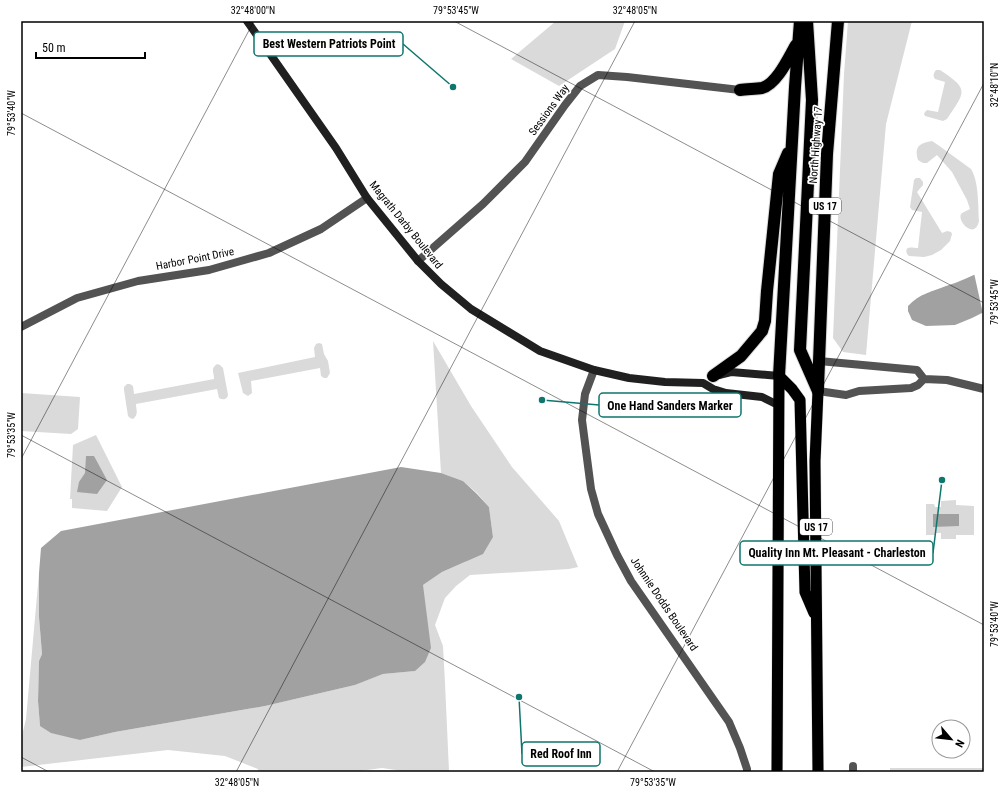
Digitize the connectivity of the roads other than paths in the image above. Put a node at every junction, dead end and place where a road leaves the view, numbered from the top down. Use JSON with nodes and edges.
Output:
{"nodes":[{"id":1,"x":247,"y":21,"type":"edge"},
{"id":2,"x":800,"y":21,"type":"edge"},
{"id":3,"x":807,"y":21,"type":"edge"},
{"id":4,"x":838,"y":21,"type":"edge"},
{"id":5,"x":798,"y":42,"type":"junction"},
{"id":6,"x":740,"y":90,"type":"joint"},
{"id":7,"x":791,"y":146,"type":"junction"},
{"id":8,"x":367,"y":198,"type":"junction"},
{"id":9,"x":418,"y":261,"type":"junction"},
{"id":10,"x":21,"y":327,"type":"edge"},
{"id":11,"x":819,"y":361,"type":"junction"},
{"id":12,"x":594,"y":370,"type":"junction"},
{"id":13,"x":713,"y":376,"type":"junction"},
{"id":14,"x":779,"y":376,"type":"junction"},
{"id":15,"x":924,"y":379,"type":"junction"},
{"id":16,"x":703,"y":383,"type":"junction"},
{"id":17,"x":984,"y":388,"type":"edge"},
{"id":18,"x":818,"y":391,"type":"junction"},
{"id":19,"x":778,"y":405,"type":"junction"},
{"id":20,"x":817,"y":621,"type":"junction"},
{"id":21,"x":747,"y":772,"type":"edge"},
{"id":22,"x":777,"y":772,"type":"edge"},
{"id":23,"x":818,"y":772,"type":"edge"}],
"edges":[{"from":1,"to":8,"type":"main road","name":"Magrath Darby Boulevard"},
{"from":2,"to":5,"type":"highway"},
{"from":3,"to":18,"type":"highway"},
{"from":4,"to":11,"type":"highway","name":"North Highway 17","number":"US 17"},
{"from":5,"to":6,"type":"highway"},
{"from":5,"to":7,"type":"highway"},
{"from":6,"to":9,"type":"street","name":"Sessions Way"},
{"from":7,"to":13,"type":"highway"},
{"from":7,"to":14,"type":"highway"},
{"from":8,"to":9,"type":"main road","name":"Magrath Darby Boulevard"},
{"from":8,"to":10,"type":"street","name":"Harbor Point Drive"},
{"from":9,"to":12,"type":"main road","name":"Magrath Darby Boulevard"},
{"from":11,"to":15,"type":"street"},
{"from":11,"to":18,"type":"highway","name":"North Highway 17","number":"US 17"},
{"from":12,"to":16,"type":"main road","name":"Magrath Darby Boulevard"},
{"from":12,"to":21,"type":"street","name":"Johnnie Dodds Boulevard"},
{"from":13,"to":14,"type":"main road"},
{"from":13,"to":16,"type":"main road"},
{"from":14,"to":19,"type":"highway"},
{"from":14,"to":20,"type":"highway"},
{"from":15,"to":17,"type":"street"},
{"from":15,"to":18,"type":"street"},
{"from":16,"to":19,"type":"main road","name":"Magrath Darby Boulevard"},
{"from":18,"to":20,"type":"highway","number":"US 17"},
{"from":19,"to":22,"type":"highway"},
{"from":20,"to":23,"type":"highway","number":"US 17"}]}
